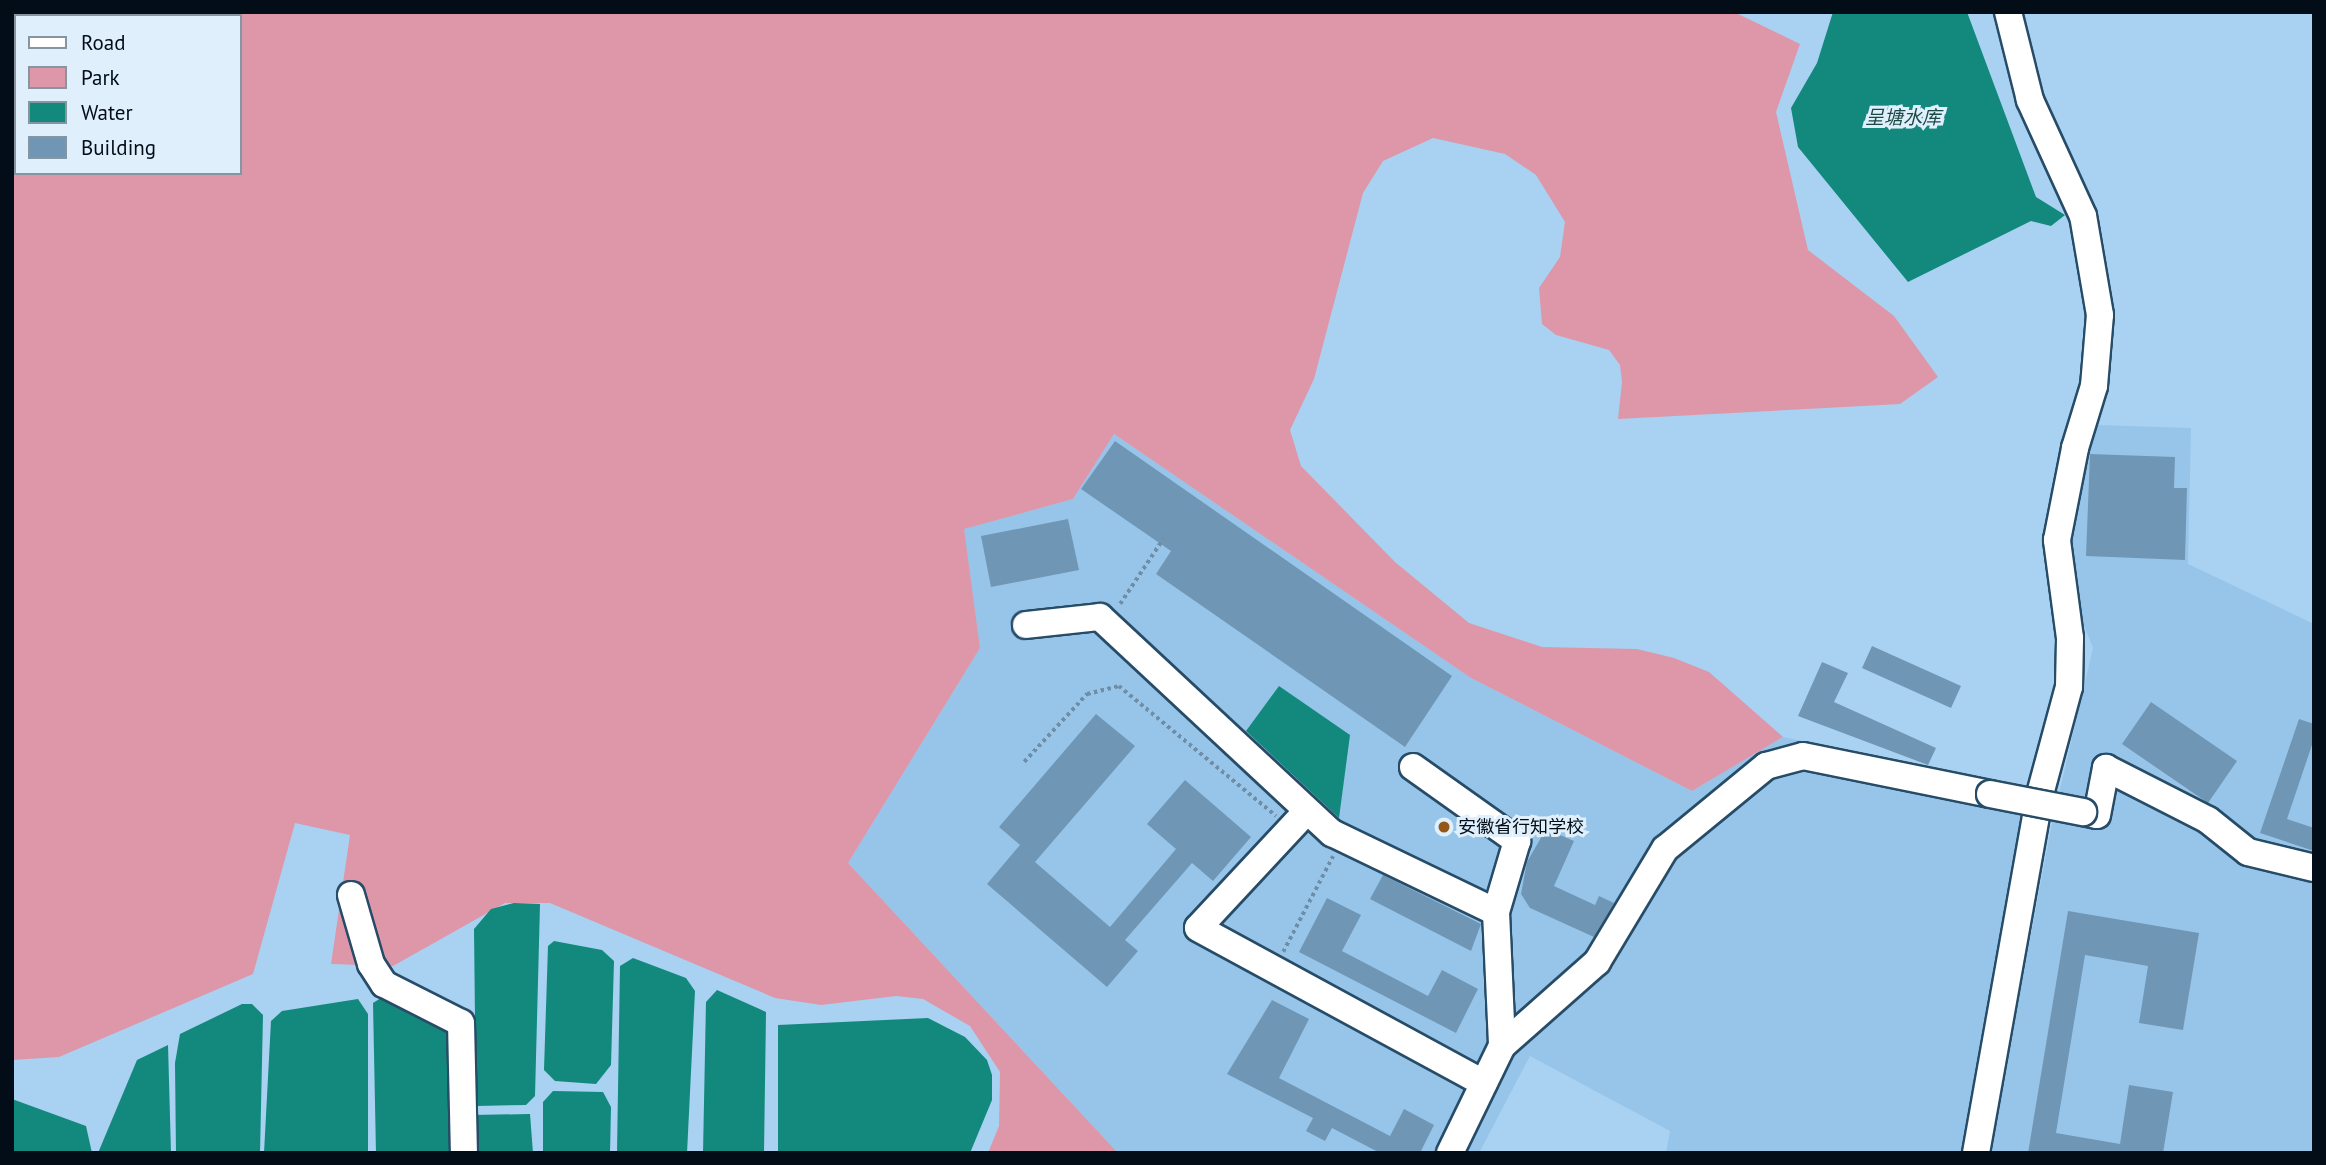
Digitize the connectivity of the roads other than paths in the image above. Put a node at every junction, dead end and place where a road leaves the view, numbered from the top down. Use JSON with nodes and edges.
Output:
{"nodes":[{"id":1,"x":2008,"y":12,"type":"edge"},
{"id":2,"x":1027,"y":625,"type":"dead end"},
{"id":3,"x":1413,"y":767,"type":"dead end"},
{"id":4,"x":1298,"y":820,"type":"junction"},
{"id":5,"x":2314,"y":868,"type":"edge"},
{"id":6,"x":351,"y":895,"type":"dead end"},
{"id":7,"x":1496,"y":912,"type":"junction"},
{"id":8,"x":1502,"y":1046,"type":"junction"},
{"id":9,"x":1484,"y":1083,"type":"junction"},
{"id":10,"x":464,"y":1153,"type":"edge"},
{"id":11,"x":1450,"y":1153,"type":"edge"},
{"id":12,"x":1976,"y":1153,"type":"edge"}],
"edges":[{"from":1,"to":12,"type":"street"},
{"from":2,"to":4,"type":"street"},
{"from":3,"to":7,"type":"street"},
{"from":4,"to":7,"type":"street"},
{"from":4,"to":9,"type":"street"},
{"from":5,"to":8,"type":"street","bridge":true},
{"from":6,"to":10,"type":"street"},
{"from":7,"to":8,"type":"street"},
{"from":8,"to":9,"type":"street"},
{"from":9,"to":11,"type":"street"}]}
